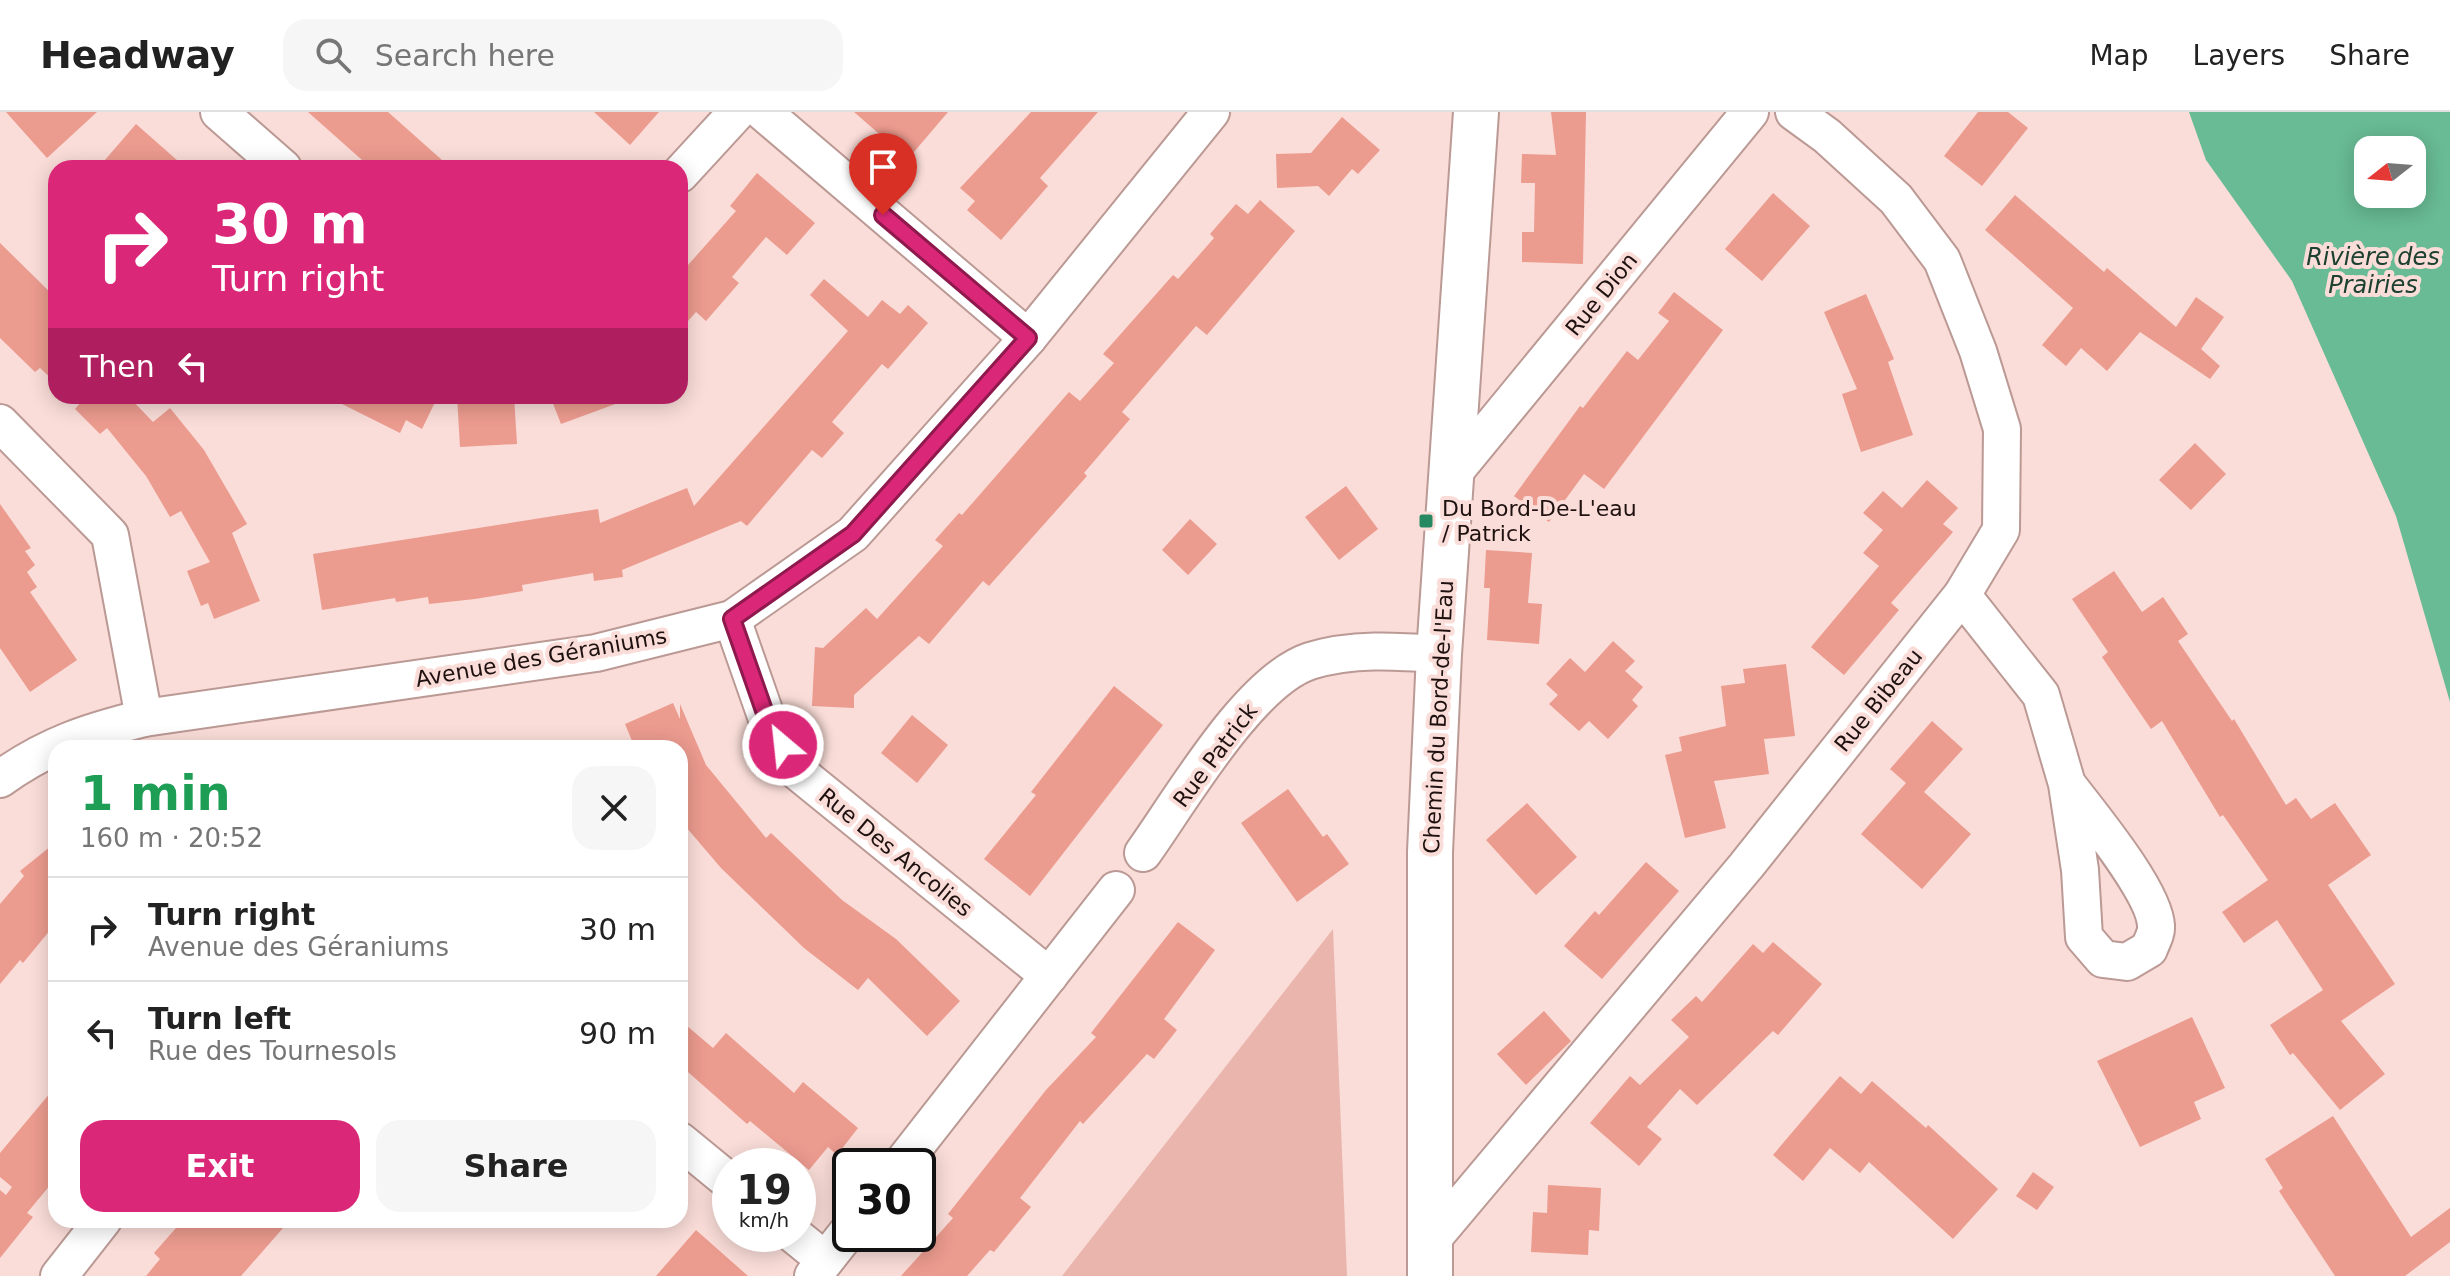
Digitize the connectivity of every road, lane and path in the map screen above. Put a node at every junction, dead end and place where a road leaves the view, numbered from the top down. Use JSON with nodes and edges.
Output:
{"nodes":[{"id":1,"x":219,"y":112,"type":"edge"},
{"id":2,"x":737,"y":112,"type":"edge"},
{"id":3,"x":763,"y":112,"type":"edge"},
{"id":4,"x":1211,"y":112,"type":"edge"},
{"id":5,"x":1476,"y":112,"type":"edge"},
{"id":6,"x":1750,"y":112,"type":"edge"},
{"id":7,"x":1794,"y":112,"type":"edge"},
{"id":8,"x":274,"y":160,"type":"edge"},
{"id":9,"x":688,"y":165,"type":"edge"},
{"id":10,"x":1028,"y":338,"type":"junction"},
{"id":11,"x":0,"y":423,"type":"edge"},
{"id":12,"x":1451,"y":476,"type":"junction"},
{"id":13,"x":1962,"y":595,"type":"junction"},
{"id":14,"x":732,"y":619,"type":"junction"},
{"id":15,"x":1439,"y":654,"type":"junction"},
{"id":16,"x":144,"y":718,"type":"junction"},
{"id":17,"x":66,"y":740,"type":"edge"},
{"id":18,"x":48,"y":749,"type":"edge"},
{"id":19,"x":0,"y":779,"type":"edge"},
{"id":20,"x":2067,"y":784,"type":"dead end"},
{"id":21,"x":1143,"y":853,"type":"dead end"},
{"id":22,"x":1116,"y":890,"type":"dead end"},
{"id":23,"x":1049,"y":976,"type":"junction"},
{"id":24,"x":688,"y":1148,"type":"edge"},
{"id":25,"x":914,"y":1148,"type":"edge"},
{"id":26,"x":712,"y":1167,"type":"edge"},
{"id":27,"x":97,"y":1228,"type":"edge"},
{"id":28,"x":807,"y":1252,"type":"edge"},
{"id":29,"x":832,"y":1252,"type":"edge"},
{"id":30,"x":1430,"y":1259,"type":"edge"},
{"id":31,"x":819,"y":1268,"type":"edge"},
{"id":32,"x":59,"y":1276,"type":"edge"}],
"edges":[{"from":1,"to":8,"type":"street"},
{"from":2,"to":9,"type":"street"},
{"from":3,"to":10,"type":"street"},
{"from":4,"to":10,"type":"street","name":"Avenue des Géraniums"},
{"from":5,"to":12,"type":"street","name":"Chemin du Bord-de-l'Eau"},
{"from":6,"to":12,"type":"street","name":"Rue Dion"},
{"from":7,"to":13,"type":"street","name":"Rue Bibeau"},
{"from":10,"to":14,"type":"street","name":"Avenue des Géraniums"},
{"from":11,"to":16,"type":"street"},
{"from":12,"to":15,"type":"street","name":"Chemin du Bord-de-l'Eau"},
{"from":13,"to":20,"type":"street"},
{"from":13,"to":30,"type":"street","name":"Rue Bibeau"},
{"from":14,"to":16,"type":"street","name":"Avenue des Géraniums"},
{"from":14,"to":23,"type":"street","name":"Rue Des Ancolies"},
{"from":15,"to":21,"type":"street","name":"Rue Patrick"},
{"from":15,"to":30,"type":"street","name":"Chemin du Bord-de-l'Eau"},
{"from":16,"to":17,"type":"street","name":"Avenue des Géraniums"},
{"from":18,"to":19,"type":"street","name":"Avenue des Géraniums"},
{"from":22,"to":23,"type":"street"},
{"from":23,"to":25,"type":"street"},
{"from":24,"to":26,"type":"street"},
{"from":27,"to":32,"type":"street"},
{"from":28,"to":31,"type":"street"},
{"from":29,"to":31,"type":"street"}]}
